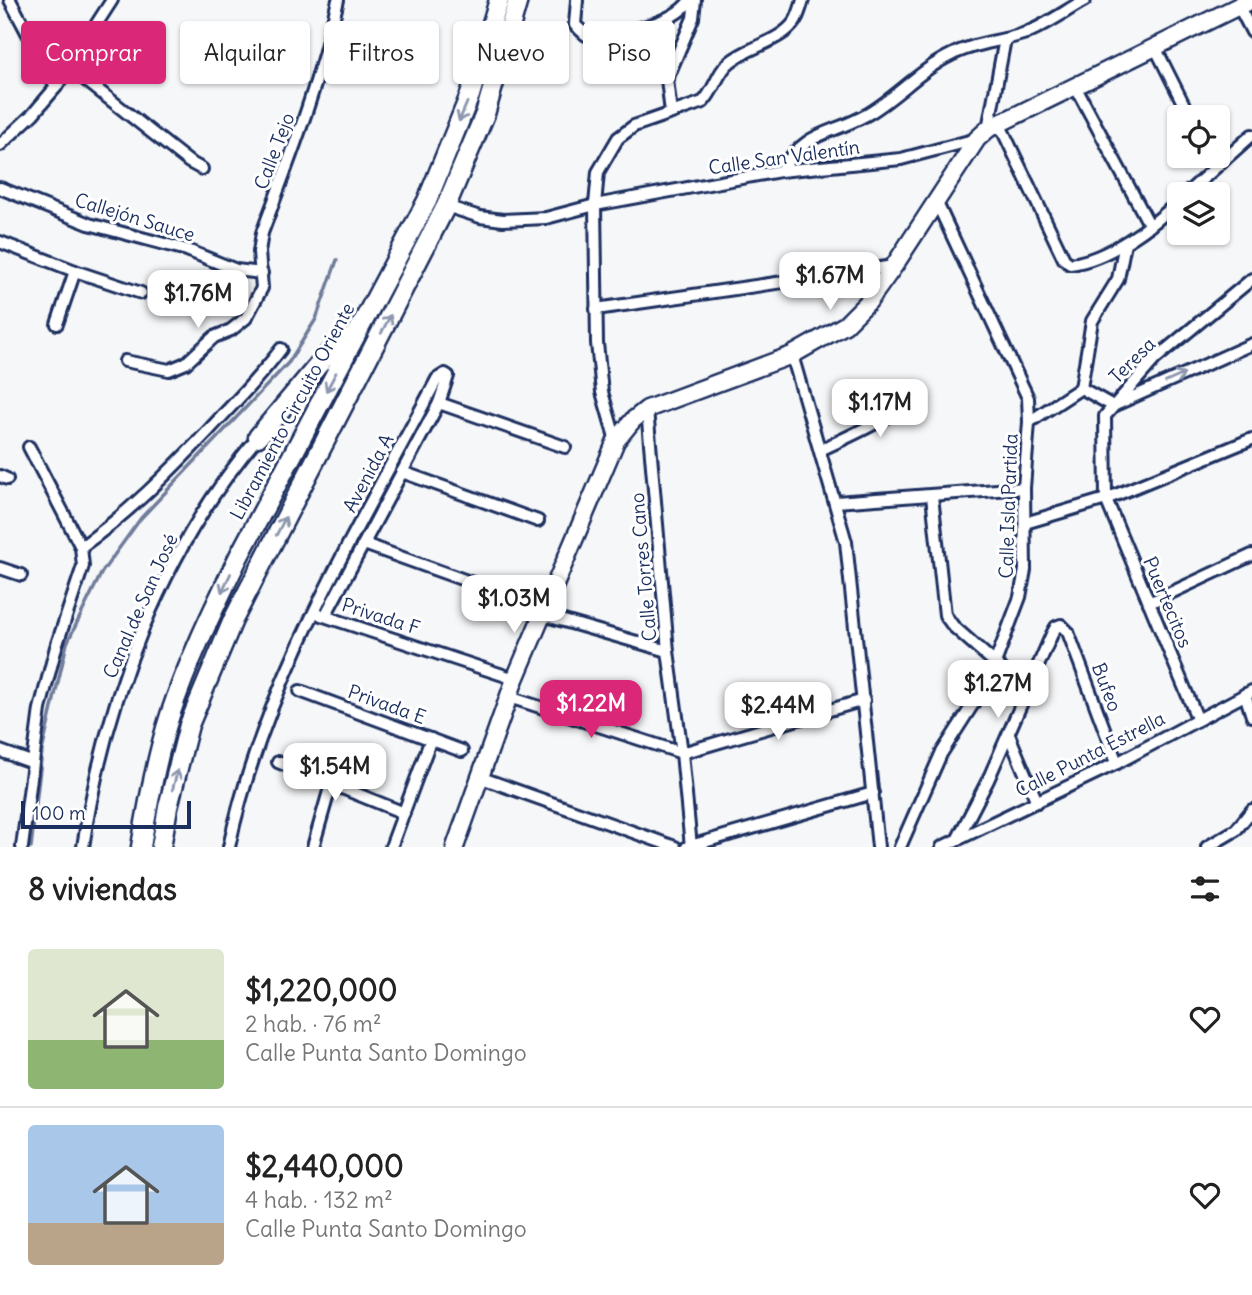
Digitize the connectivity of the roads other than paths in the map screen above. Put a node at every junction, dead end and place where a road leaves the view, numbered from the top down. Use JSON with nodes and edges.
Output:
{"nodes":[{"id":1,"x":10,"y":0,"type":"edge"},
{"id":2,"x":112,"y":0,"type":"edge"},
{"id":3,"x":338,"y":0,"type":"edge"},
{"id":4,"x":499,"y":0,"type":"edge"},
{"id":5,"x":518,"y":0,"type":"edge"},
{"id":6,"x":577,"y":0,"type":"edge"},
{"id":7,"x":803,"y":0,"type":"edge"},
{"id":8,"x":1084,"y":0,"type":"edge"},
{"id":9,"x":690,"y":2,"type":"edge"},
{"id":10,"x":1245,"y":3,"type":"edge"},
{"id":11,"x":99,"y":21,"type":"edge"},
{"id":12,"x":1252,"y":32,"type":"edge"},
{"id":13,"x":1005,"y":39,"type":"junction"},
{"id":14,"x":1155,"y":47,"type":"junction"},
{"id":15,"x":58,"y":84,"type":"edge"},
{"id":16,"x":90,"y":84,"type":"edge"},
{"id":17,"x":1075,"y":86,"type":"junction"},
{"id":18,"x":56,"y":87,"type":"junction"},
{"id":19,"x":1184,"y":105,"type":"edge"},
{"id":20,"x":671,"y":113,"type":"junction"},
{"id":21,"x":988,"y":130,"type":"junction"},
{"id":22,"x":1252,"y":135,"type":"edge"},
{"id":23,"x":0,"y":145,"type":"edge"},
{"id":24,"x":1230,"y":154,"type":"edge"},
{"id":25,"x":1213,"y":168,"type":"edge"},
{"id":26,"x":202,"y":169,"type":"dead end"},
{"id":27,"x":780,"y":172,"type":"junction"},
{"id":28,"x":1198,"y":182,"type":"edge"},
{"id":29,"x":0,"y":188,"type":"edge"},
{"id":30,"x":936,"y":201,"type":"junction"},
{"id":31,"x":595,"y":205,"type":"junction"},
{"id":32,"x":446,"y":206,"type":"junction"},
{"id":33,"x":1167,"y":211,"type":"edge"},
{"id":34,"x":1150,"y":226,"type":"junction"},
{"id":35,"x":0,"y":242,"type":"edge"},
{"id":36,"x":1125,"y":243,"type":"junction"},
{"id":37,"x":894,"y":266,"type":"junction"},
{"id":38,"x":75,"y":271,"type":"junction"},
{"id":39,"x":262,"y":273,"type":"junction"},
{"id":40,"x":1252,"y":279,"type":"edge"},
{"id":41,"x":141,"y":293,"type":"dead end"},
{"id":42,"x":596,"y":309,"type":"junction"},
{"id":43,"x":57,"y":324,"type":"dead end"},
{"id":44,"x":356,"y":336,"type":"junction"},
{"id":45,"x":1252,"y":344,"type":"edge"},
{"id":46,"x":281,"y":349,"type":"dead end"},
{"id":47,"x":792,"y":355,"type":"junction"},
{"id":48,"x":125,"y":361,"type":"dead end"},
{"id":49,"x":1081,"y":388,"type":"junction"},
{"id":50,"x":920,"y":395,"type":"dead end"},
{"id":51,"x":439,"y":403,"type":"junction"},
{"id":52,"x":1112,"y":406,"type":"junction"},
{"id":53,"x":647,"y":410,"type":"junction"},
{"id":54,"x":1029,"y":422,"type":"junction"},
{"id":55,"x":258,"y":437,"type":"joint"},
{"id":56,"x":1252,"y":439,"type":"edge"},
{"id":57,"x":616,"y":441,"type":"junction"},
{"id":58,"x":29,"y":447,"type":"dead end"},
{"id":59,"x":565,"y":447,"type":"dead end"},
{"id":60,"x":820,"y":450,"type":"junction"},
{"id":61,"x":402,"y":472,"type":"junction"},
{"id":62,"x":1024,"y":488,"type":"junction"},
{"id":63,"x":932,"y":495,"type":"junction"},
{"id":64,"x":1106,"y":499,"type":"junction"},
{"id":65,"x":836,"y":502,"type":"junction"},
{"id":66,"x":538,"y":521,"type":"dead end"},
{"id":67,"x":1025,"y":523,"type":"junction"},
{"id":68,"x":364,"y":544,"type":"junction"},
{"id":69,"x":81,"y":547,"type":"junction"},
{"id":70,"x":1252,"y":555,"type":"edge"},
{"id":71,"x":0,"y":568,"type":"edge"},
{"id":72,"x":21,"y":575,"type":"dead end"},
{"id":73,"x":506,"y":594,"type":"dead end"},
{"id":74,"x":1149,"y":603,"type":"junction"},
{"id":75,"x":320,"y":614,"type":"junction"},
{"id":76,"x":542,"y":614,"type":"junction"},
{"id":77,"x":668,"y":652,"type":"junction"},
{"id":78,"x":995,"y":663,"type":"junction"},
{"id":79,"x":516,"y":679,"type":"junction"},
{"id":80,"x":300,"y":691,"type":"dead end"},
{"id":81,"x":1028,"y":692,"type":"junction"},
{"id":82,"x":1249,"y":692,"type":"edge"},
{"id":83,"x":509,"y":697,"type":"junction"},
{"id":84,"x":864,"y":700,"type":"junction"},
{"id":85,"x":1252,"y":716,"type":"edge"},
{"id":86,"x":1197,"y":718,"type":"junction"},
{"id":87,"x":1009,"y":735,"type":"junction"},
{"id":88,"x":431,"y":739,"type":"junction"},
{"id":89,"x":0,"y":751,"type":"edge"},
{"id":90,"x":462,"y":751,"type":"dead end"},
{"id":91,"x":682,"y":753,"type":"junction"},
{"id":92,"x":32,"y":762,"type":"junction"},
{"id":93,"x":278,"y":762,"type":"dead end"},
{"id":94,"x":1117,"y":763,"type":"junction"},
{"id":95,"x":480,"y":777,"type":"junction"},
{"id":96,"x":331,"y":784,"type":"junction"},
{"id":97,"x":873,"y":793,"type":"junction"},
{"id":98,"x":1037,"y":802,"type":"junction"},
{"id":99,"x":1252,"y":810,"type":"edge"},
{"id":100,"x":404,"y":813,"type":"junction"},
{"id":101,"x":957,"y":839,"type":"junction"},
{"id":102,"x":22,"y":847,"type":"edge"},
{"id":103,"x":83,"y":847,"type":"edge"},
{"id":104,"x":141,"y":847,"type":"edge"},
{"id":105,"x":161,"y":847,"type":"edge"},
{"id":106,"x":229,"y":847,"type":"edge"},
{"id":107,"x":313,"y":847,"type":"edge"},
{"id":108,"x":391,"y":847,"type":"edge"},
{"id":109,"x":455,"y":847,"type":"edge"},
{"id":110,"x":675,"y":847,"type":"edge"},
{"id":111,"x":690,"y":847,"type":"edge"},
{"id":112,"x":878,"y":847,"type":"edge"},
{"id":113,"x":900,"y":847,"type":"edge"},
{"id":114,"x":942,"y":847,"type":"edge"},
{"id":115,"x":1208,"y":847,"type":"edge"}],
"edges":[{"from":1,"to":18,"type":"street"},
{"from":2,"to":11,"type":"street"},
{"from":3,"to":39,"type":"street","name":"Calle Tejo"},
{"from":4,"to":44,"type":"main road","name":"Libramiento Circuito Oriente","one_way":true},
{"from":5,"to":32,"type":"main road"},
{"from":6,"to":9,"type":"street"},
{"from":7,"to":20,"type":"street"},
{"from":8,"to":13,"type":"street"},
{"from":9,"to":20,"type":"street"},
{"from":10,"to":12,"type":"street"},
{"from":10,"to":14,"type":"street"},
{"from":13,"to":21,"type":"street"},
{"from":13,"to":27,"type":"street"},
{"from":14,"to":17,"type":"street"},
{"from":14,"to":19,"type":"street"},
{"from":15,"to":18,"type":"street"},
{"from":16,"to":26,"type":"street"},
{"from":17,"to":21,"type":"street"},
{"from":17,"to":34,"type":"street"},
{"from":18,"to":23,"type":"street"},
{"from":20,"to":31,"type":"street"},
{"from":21,"to":27,"type":"street","name":"Calle San Valentín"},
{"from":21,"to":30,"type":"street"},
{"from":21,"to":36,"type":"street"},
{"from":22,"to":24,"type":"street"},
{"from":25,"to":28,"type":"street"},
{"from":27,"to":31,"type":"street","name":"Calle San Valentín"},
{"from":29,"to":39,"type":"street","name":"Callejón Sauce"},
{"from":30,"to":37,"type":"street"},
{"from":30,"to":54,"type":"street","name":"Calle Isla Partida"},
{"from":31,"to":32,"type":"street","name":"Calle San Valentín"},
{"from":31,"to":42,"type":"street"},
{"from":105,"to":32,"type":"main road","one_way":true},
{"from":33,"to":34,"type":"street"},
{"from":34,"to":36,"type":"street"},
{"from":35,"to":38,"type":"street"},
{"from":36,"to":49,"type":"street"},
{"from":37,"to":42,"type":"street"},
{"from":37,"to":47,"type":"street"},
{"from":38,"to":41,"type":"street"},
{"from":38,"to":43,"type":"street"},
{"from":39,"to":48,"type":"street","name":"Calle Tejo"},
{"from":40,"to":52,"type":"street","name":"Teresa"},
{"from":42,"to":57,"type":"street"},
{"from":44,"to":55,"type":"main road"},
{"from":44,"to":104,"type":"main road","name":"Libramiento Circuito Oriente","one_way":true},
{"from":52,"to":45,"type":"street","one_way":true},
{"from":46,"to":69,"type":"street"},
{"from":47,"to":53,"type":"street"},
{"from":47,"to":60,"type":"street"},
{"from":49,"to":52,"type":"street"},
{"from":49,"to":54,"type":"street"},
{"from":50,"to":60,"type":"street"},
{"from":51,"to":59,"type":"street"},
{"from":51,"to":61,"type":"street","name":"Avenida A"},
{"from":51,"to":75,"type":"street","name":"Avenida A"},
{"from":52,"to":64,"type":"street","name":"Teresa"},
{"from":53,"to":57,"type":"street"},
{"from":53,"to":77,"type":"street","name":"Calle Torres Cano"},
{"from":54,"to":62,"type":"street","name":"Calle Isla Partida"},
{"from":55,"to":103,"type":"street","name":"Canal de San José"},
{"from":56,"to":64,"type":"street"},
{"from":57,"to":76,"type":"street"},
{"from":58,"to":69,"type":"street"},
{"from":60,"to":65,"type":"street"},
{"from":61,"to":66,"type":"street"},
{"from":61,"to":68,"type":"street","name":"Avenida A"},
{"from":62,"to":63,"type":"street"},
{"from":62,"to":67,"type":"street","name":"Calle Isla Partida"},
{"from":63,"to":65,"type":"street"},
{"from":63,"to":78,"type":"street"},
{"from":64,"to":67,"type":"street"},
{"from":64,"to":74,"type":"street","name":"Puertecitos"},
{"from":65,"to":84,"type":"street"},
{"from":67,"to":78,"type":"street","name":"Calle Isla Partida"},
{"from":68,"to":73,"type":"street"},
{"from":68,"to":75,"type":"street","name":"Avenida A"},
{"from":69,"to":92,"type":"street"},
{"from":70,"to":74,"type":"street"},
{"from":71,"to":72,"type":"street"},
{"from":74,"to":86,"type":"street","name":"Puertecitos"},
{"from":75,"to":79,"type":"street","name":"Privada F"},
{"from":75,"to":106,"type":"street","name":"Avenida A"},
{"from":76,"to":77,"type":"street"},
{"from":76,"to":79,"type":"street"},
{"from":77,"to":91,"type":"street","name":"Calle Torres Cano"},
{"from":78,"to":81,"type":"street"},
{"from":78,"to":113,"type":"street","name":"Calle Isla Partida"},
{"from":79,"to":83,"type":"street"},
{"from":80,"to":88,"type":"street","name":"Privada E"},
{"from":81,"to":87,"type":"street"},
{"from":81,"to":94,"type":"street","name":"Bufeo"},
{"from":82,"to":85,"type":"street"},
{"from":82,"to":86,"type":"street","name":"Calle Punta Estrella"},
{"from":83,"to":91,"type":"street"},
{"from":83,"to":95,"type":"street"},
{"from":84,"to":91,"type":"street"},
{"from":84,"to":97,"type":"street"},
{"from":86,"to":94,"type":"street","name":"Calle Punta Estrella"},
{"from":87,"to":98,"type":"street"},
{"from":87,"to":101,"type":"street"},
{"from":88,"to":90,"type":"street","name":"Privada E"},
{"from":88,"to":100,"type":"street"},
{"from":89,"to":92,"type":"street"},
{"from":91,"to":111,"type":"street","name":"Calle Torres Cano"},
{"from":92,"to":102,"type":"street"},
{"from":93,"to":96,"type":"street"},
{"from":94,"to":98,"type":"street","name":"Calle Punta Estrella"},
{"from":95,"to":109,"type":"street"},
{"from":95,"to":110,"type":"street"},
{"from":96,"to":100,"type":"street"},
{"from":96,"to":107,"type":"street"},
{"from":97,"to":111,"type":"street"},
{"from":97,"to":112,"type":"street"},
{"from":98,"to":101,"type":"street","name":"Calle Punta Estrella"},
{"from":99,"to":115,"type":"street"},
{"from":100,"to":108,"type":"street"},
{"from":101,"to":114,"type":"street","name":"Calle Punta Estrella"}]}
